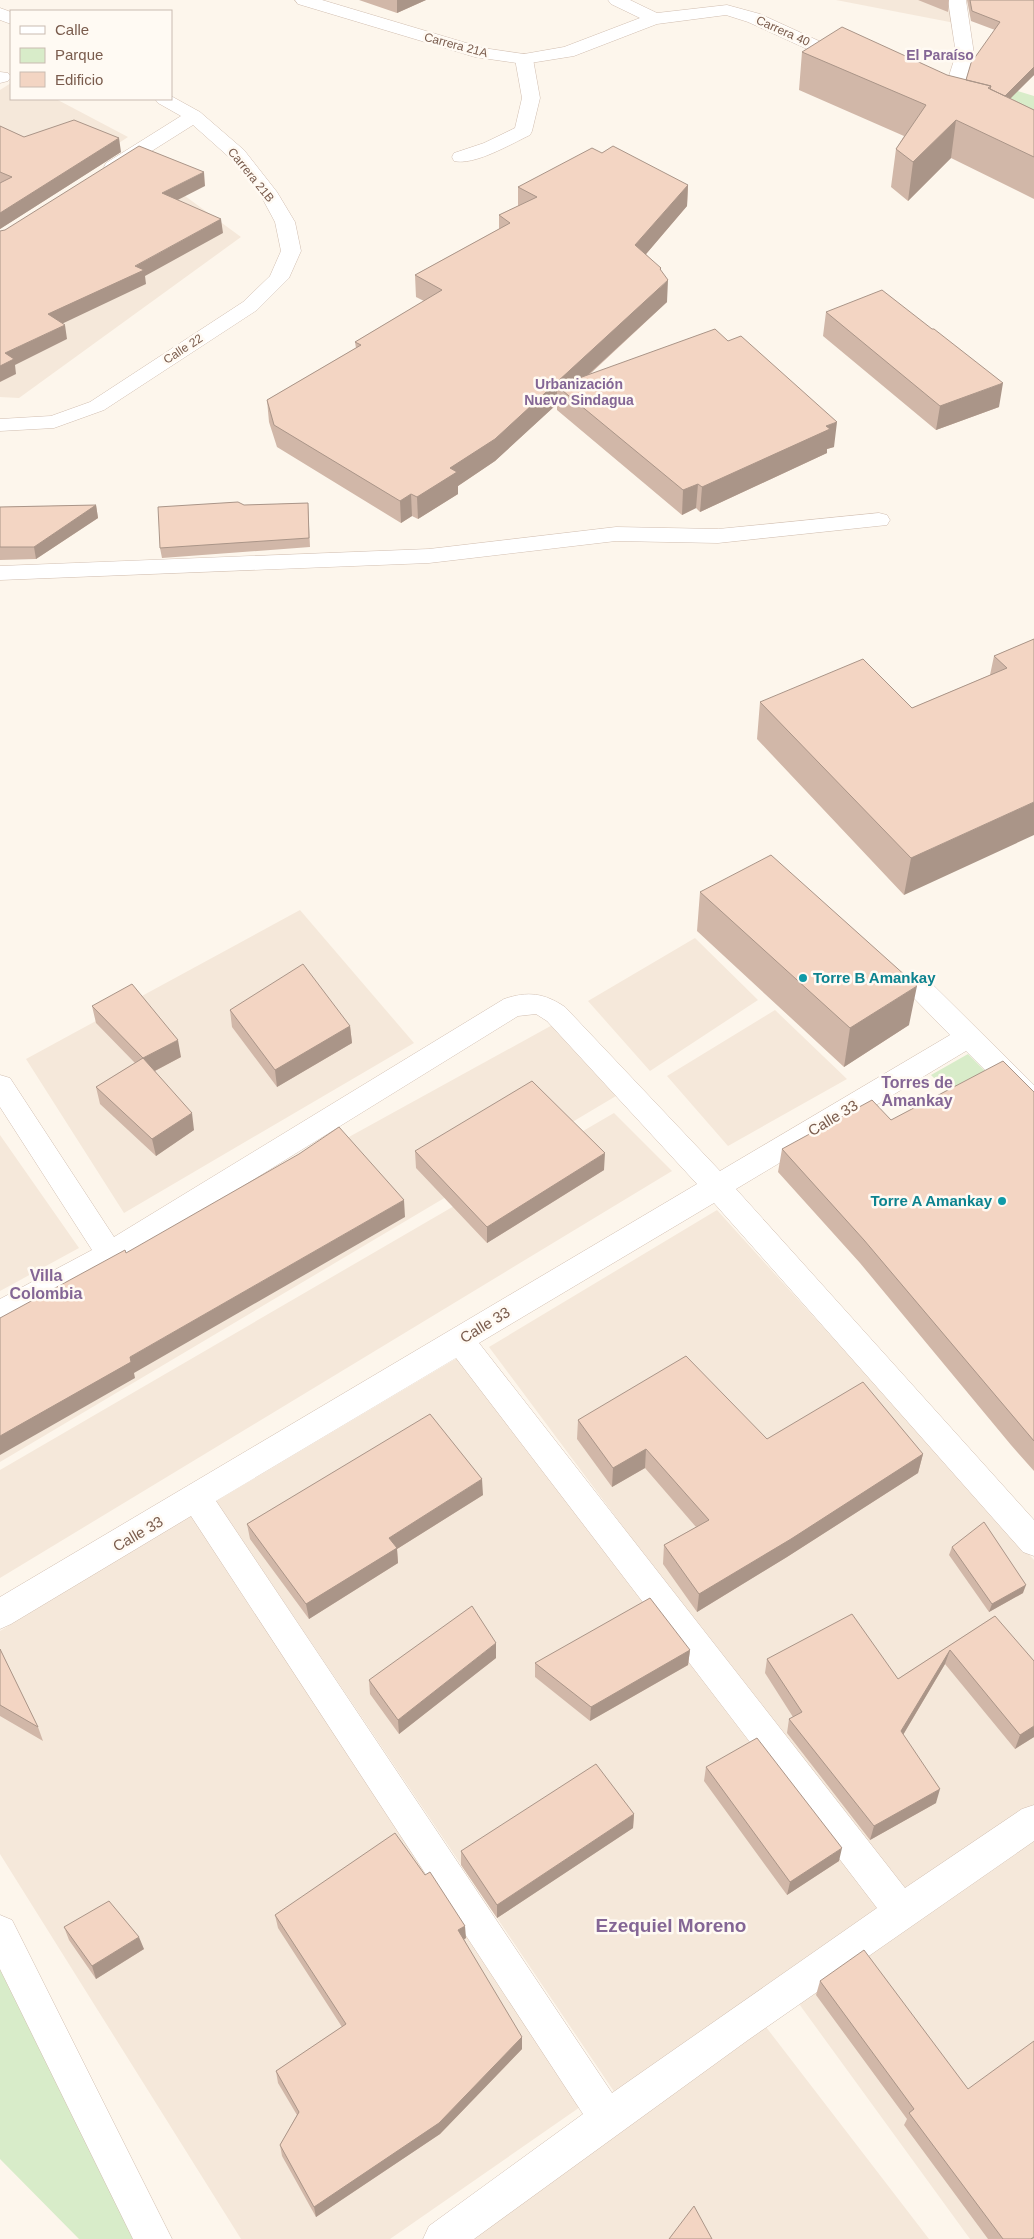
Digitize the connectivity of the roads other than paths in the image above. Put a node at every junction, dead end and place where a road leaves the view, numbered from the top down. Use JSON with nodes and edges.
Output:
{"nodes":[{"id":1,"x":304,"y":0,"type":"edge"},
{"id":2,"x":617,"y":0,"type":"edge"},
{"id":3,"x":957,"y":0,"type":"edge"},
{"id":4,"x":729,"y":5,"type":"edge"},
{"id":5,"x":654,"y":19,"type":"junction"},
{"id":6,"x":524,"y":59,"type":"junction"},
{"id":7,"x":860,"y":66,"type":"edge"},
{"id":8,"x":930,"y":99,"type":"edge"},
{"id":9,"x":166,"y":100,"type":"edge"},
{"id":10,"x":948,"y":107,"type":"junction"},
{"id":11,"x":967,"y":112,"type":"edge"},
{"id":12,"x":194,"y":116,"type":"junction"},
{"id":13,"x":461,"y":157,"type":"dead end"},
{"id":14,"x":101,"y":175,"type":"edge"},
{"id":15,"x":291,"y":251,"type":"joint"},
{"id":16,"x":0,"y":425,"type":"edge"},
{"id":17,"x":879,"y":520,"type":"dead end"},
{"id":18,"x":0,"y":573,"type":"edge"},
{"id":19,"x":916,"y":984,"type":"edge"},
{"id":20,"x":970,"y":1036,"type":"junction"},
{"id":21,"x":0,"y":1085,"type":"edge"},
{"id":22,"x":1034,"y":1102,"type":"edge"},
{"id":23,"x":717,"y":1187,"type":"junction"},
{"id":24,"x":110,"y":1254,"type":"junction"},
{"id":25,"x":0,"y":1313,"type":"edge"},
{"id":26,"x":460,"y":1341,"type":"junction"},
{"id":27,"x":197,"y":1499,"type":"junction"},
{"id":28,"x":1034,"y":1542,"type":"edge"},
{"id":29,"x":0,"y":1614,"type":"edge"},
{"id":30,"x":1034,"y":1821,"type":"edge"},
{"id":31,"x":901,"y":1911,"type":"junction"},
{"id":32,"x":0,"y":1932,"type":"edge"},
{"id":33,"x":607,"y":2117,"type":"junction"},
{"id":34,"x":153,"y":2239,"type":"edge"},
{"id":35,"x":442,"y":2239,"type":"edge"}],
"edges":[{"from":1,"to":6,"type":"street","name":"Carrera 21A"},
{"from":2,"to":5,"type":"street"},
{"from":3,"to":10,"type":"street"},
{"from":4,"to":5,"type":"street","name":"Carrera 21A"},
{"from":4,"to":7,"type":"street","name":"Carrera 40"},
{"from":5,"to":6,"type":"street","name":"Carrera 21A"},
{"from":6,"to":13,"type":"street"},
{"from":8,"to":10,"type":"street"},
{"from":9,"to":12,"type":"street","name":"Carrera 21B"},
{"from":10,"to":11,"type":"street"},
{"from":12,"to":14,"type":"street"},
{"from":12,"to":15,"type":"street","name":"Carrera 21B"},
{"from":15,"to":16,"type":"street","name":"Calle 22"},
{"from":17,"to":18,"type":"street"},
{"from":19,"to":20,"type":"street"},
{"from":20,"to":22,"type":"street"},
{"from":20,"to":23,"type":"street","name":"Calle 33"},
{"from":21,"to":24,"type":"street"},
{"from":23,"to":24,"type":"street"},
{"from":23,"to":26,"type":"street","name":"Calle 33"},
{"from":23,"to":28,"type":"street"},
{"from":24,"to":25,"type":"street"},
{"from":26,"to":27,"type":"street","name":"Calle 33"},
{"from":26,"to":31,"type":"street"},
{"from":27,"to":29,"type":"street","name":"Calle 33"},
{"from":27,"to":33,"type":"street"},
{"from":30,"to":31,"type":"street"},
{"from":31,"to":33,"type":"street"},
{"from":32,"to":34,"type":"street"},
{"from":33,"to":35,"type":"street"}]}
